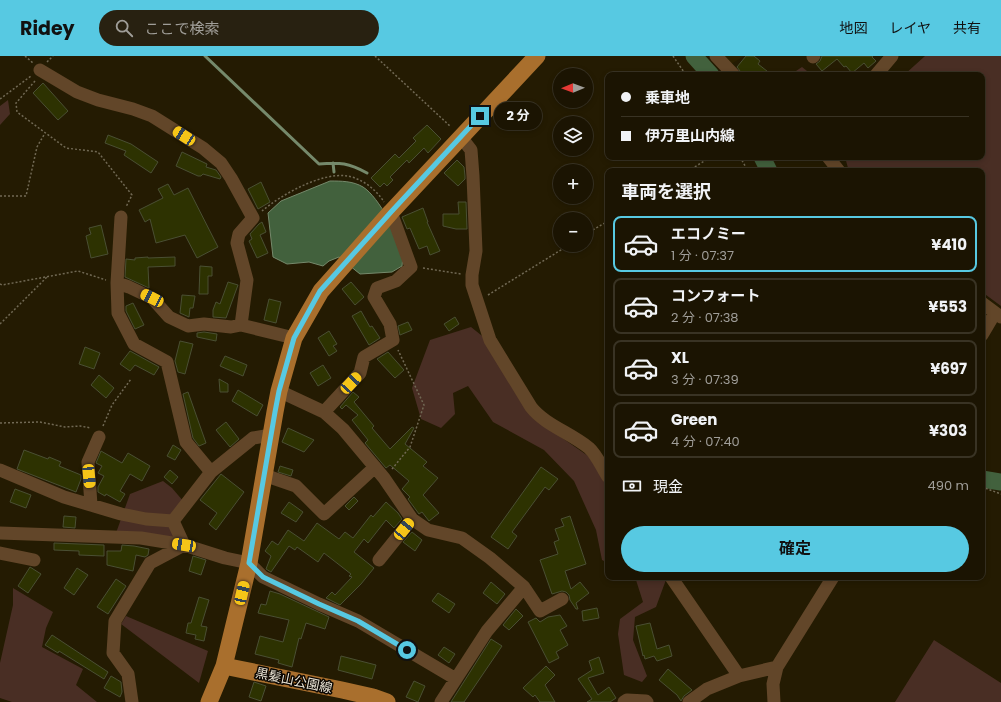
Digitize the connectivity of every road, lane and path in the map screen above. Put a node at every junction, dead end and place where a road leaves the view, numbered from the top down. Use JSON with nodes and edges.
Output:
{"nodes":[{"id":1,"x":375,"y":56,"type":"edge"},
{"id":2,"x":537,"y":56,"type":"edge"},
{"id":3,"x":673,"y":56,"type":"edge"},
{"id":4,"x":716,"y":56,"type":"edge"},
{"id":5,"x":890,"y":57,"type":"edge"},
{"id":6,"x":40,"y":70,"type":"junction"},
{"id":7,"x":684,"y":72,"type":"edge"},
{"id":8,"x":731,"y":72,"type":"edge"},
{"id":9,"x":878,"y":72,"type":"edge"},
{"id":10,"x":0,"y":99,"type":"edge"},
{"id":11,"x":45,"y":133,"type":"junction"},
{"id":12,"x":461,"y":137,"type":"junction"},
{"id":13,"x":706,"y":160,"type":"edge"},
{"id":14,"x":830,"y":160,"type":"edge"},
{"id":15,"x":693,"y":168,"type":"edge"},
{"id":16,"x":837,"y":168,"type":"edge"},
{"id":17,"x":0,"y":196,"type":"edge"},
{"id":18,"x":391,"y":212,"type":"junction"},
{"id":19,"x":121,"y":217,"type":"joint"},
{"id":20,"x":253,"y":218,"type":"junction"},
{"id":21,"x":605,"y":223,"type":"edge"},
{"id":22,"x":593,"y":230,"type":"edge"},
{"id":23,"x":558,"y":252,"type":"edge"},
{"id":24,"x":411,"y":267,"type":"junction"},
{"id":25,"x":472,"y":275,"type":"junction"},
{"id":26,"x":48,"y":276,"type":"junction"},
{"id":27,"x":0,"y":284,"type":"edge"},
{"id":28,"x":117,"y":284,"type":"junction"},
{"id":29,"x":478,"y":302,"type":"junction"},
{"id":30,"x":985,"y":305,"type":"edge"},
{"id":31,"x":998,"y":315,"type":"edge"},
{"id":32,"x":0,"y":324,"type":"edge"},
{"id":33,"x":241,"y":325,"type":"junction"},
{"id":34,"x":985,"y":331,"type":"edge"},
{"id":35,"x":294,"y":338,"type":"junction"},
{"id":36,"x":393,"y":340,"type":"junction"},
{"id":37,"x":131,"y":379,"type":"dead end"},
{"id":38,"x":279,"y":391,"type":"junction"},
{"id":39,"x":324,"y":412,"type":"junction"},
{"id":40,"x":0,"y":423,"type":"edge"},
{"id":41,"x":100,"y":433,"type":"junction"},
{"id":42,"x":271,"y":435,"type":"junction"},
{"id":43,"x":375,"y":467,"type":"junction"},
{"id":44,"x":0,"y":470,"type":"edge"},
{"id":45,"x":211,"y":472,"type":"junction"},
{"id":46,"x":605,"y":472,"type":"edge"},
{"id":47,"x":264,"y":475,"type":"junction"},
{"id":48,"x":384,"y":478,"type":"junction"},
{"id":49,"x":985,"y":488,"type":"edge"},
{"id":50,"x":1001,"y":494,"type":"edge"},
{"id":51,"x":91,"y":505,"type":"junction"},
{"id":52,"x":412,"y":519,"type":"junction"},
{"id":53,"x":173,"y":521,"type":"junction"},
{"id":54,"x":0,"y":533,"type":"edge"},
{"id":55,"x":184,"y":545,"type":"junction"},
{"id":56,"x":0,"y":553,"type":"edge"},
{"id":57,"x":34,"y":560,"type":"dead end"},
{"id":58,"x":378,"y":560,"type":"dead end"},
{"id":59,"x":249,"y":563,"type":"junction"},
{"id":60,"x":673,"y":580,"type":"edge"},
{"id":61,"x":831,"y":580,"type":"edge"},
{"id":62,"x":524,"y":587,"type":"junction"},
{"id":63,"x":562,"y":599,"type":"dead end"},
{"id":64,"x":224,"y":666,"type":"junction"},
{"id":65,"x":777,"y":668,"type":"junction"},
{"id":66,"x":739,"y":676,"type":"junction"},
{"id":67,"x":456,"y":679,"type":"junction"},
{"id":68,"x":341,"y":696,"type":"edge"},
{"id":69,"x":132,"y":702,"type":"edge"},
{"id":70,"x":209,"y":702,"type":"edge"},
{"id":71,"x":387,"y":702,"type":"edge"},
{"id":72,"x":441,"y":702,"type":"edge"},
{"id":73,"x":624,"y":702,"type":"edge"},
{"id":74,"x":647,"y":702,"type":"edge"},
{"id":75,"x":689,"y":702,"type":"edge"},
{"id":76,"x":774,"y":702,"type":"edge"}],
"edges":[{"from":1,"to":12,"type":"path"},
{"from":2,"to":12,"type":"main road"},
{"from":3,"to":7,"type":"path"},
{"from":4,"to":8,"type":"street"},
{"from":5,"to":9,"type":"street"},
{"from":6,"to":10,"type":"path"},
{"from":6,"to":11,"type":"path"},
{"from":6,"to":20,"type":"street"},
{"from":11,"to":17,"type":"path"},
{"from":11,"to":19,"type":"path"},
{"from":12,"to":18,"type":"main road"},
{"from":12,"to":25,"type":"street"},
{"from":13,"to":15,"type":"path"},
{"from":14,"to":16,"type":"street"},
{"from":18,"to":20,"type":"path"},
{"from":18,"to":24,"type":"street"},
{"from":18,"to":35,"type":"main road"},
{"from":19,"to":28,"type":"street"},
{"from":20,"to":33,"type":"street"},
{"from":21,"to":22,"type":"path"},
{"from":23,"to":29,"type":"path"},
{"from":24,"to":25,"type":"path"},
{"from":24,"to":36,"type":"street"},
{"from":25,"to":29,"type":"street"},
{"from":26,"to":27,"type":"path"},
{"from":26,"to":28,"type":"path"},
{"from":26,"to":32,"type":"path"},
{"from":28,"to":33,"type":"street"},
{"from":28,"to":45,"type":"street"},
{"from":29,"to":46,"type":"street"},
{"from":30,"to":31,"type":"street"},
{"from":31,"to":34,"type":"street"},
{"from":33,"to":35,"type":"street"},
{"from":35,"to":38,"type":"main road"},
{"from":36,"to":39,"type":"street"},
{"from":36,"to":48,"type":"path"},
{"from":37,"to":41,"type":"path"},
{"from":38,"to":39,"type":"street"},
{"from":38,"to":42,"type":"main road"},
{"from":39,"to":43,"type":"street"},
{"from":40,"to":41,"type":"path"},
{"from":41,"to":51,"type":"street"},
{"from":42,"to":45,"type":"street"},
{"from":42,"to":47,"type":"main road"},
{"from":43,"to":47,"type":"street"},
{"from":43,"to":48,"type":"street"},
{"from":44,"to":51,"type":"street"},
{"from":45,"to":53,"type":"street"},
{"from":47,"to":59,"type":"main road"},
{"from":48,"to":52,"type":"street"},
{"from":49,"to":50,"type":"path"},
{"from":51,"to":53,"type":"street"},
{"from":52,"to":58,"type":"street"},
{"from":52,"to":62,"type":"street"},
{"from":53,"to":55,"type":"street"},
{"from":54,"to":55,"type":"street"},
{"from":55,"to":59,"type":"street"},
{"from":55,"to":69,"type":"street"},
{"from":56,"to":57,"type":"street"},
{"from":59,"to":64,"type":"main road"},
{"from":59,"to":67,"type":"street"},
{"from":60,"to":66,"type":"street"},
{"from":61,"to":65,"type":"street"},
{"from":62,"to":63,"type":"street"},
{"from":62,"to":67,"type":"street"},
{"from":64,"to":68,"type":"main road","name":"黒髪山公園線"},
{"from":64,"to":70,"type":"main road"},
{"from":65,"to":66,"type":"street"},
{"from":65,"to":76,"type":"street"},
{"from":66,"to":75,"type":"street"},
{"from":67,"to":72,"type":"street"},
{"from":68,"to":71,"type":"main road","name":"黒髪山公園線"},
{"from":73,"to":74,"type":"street"}]}
